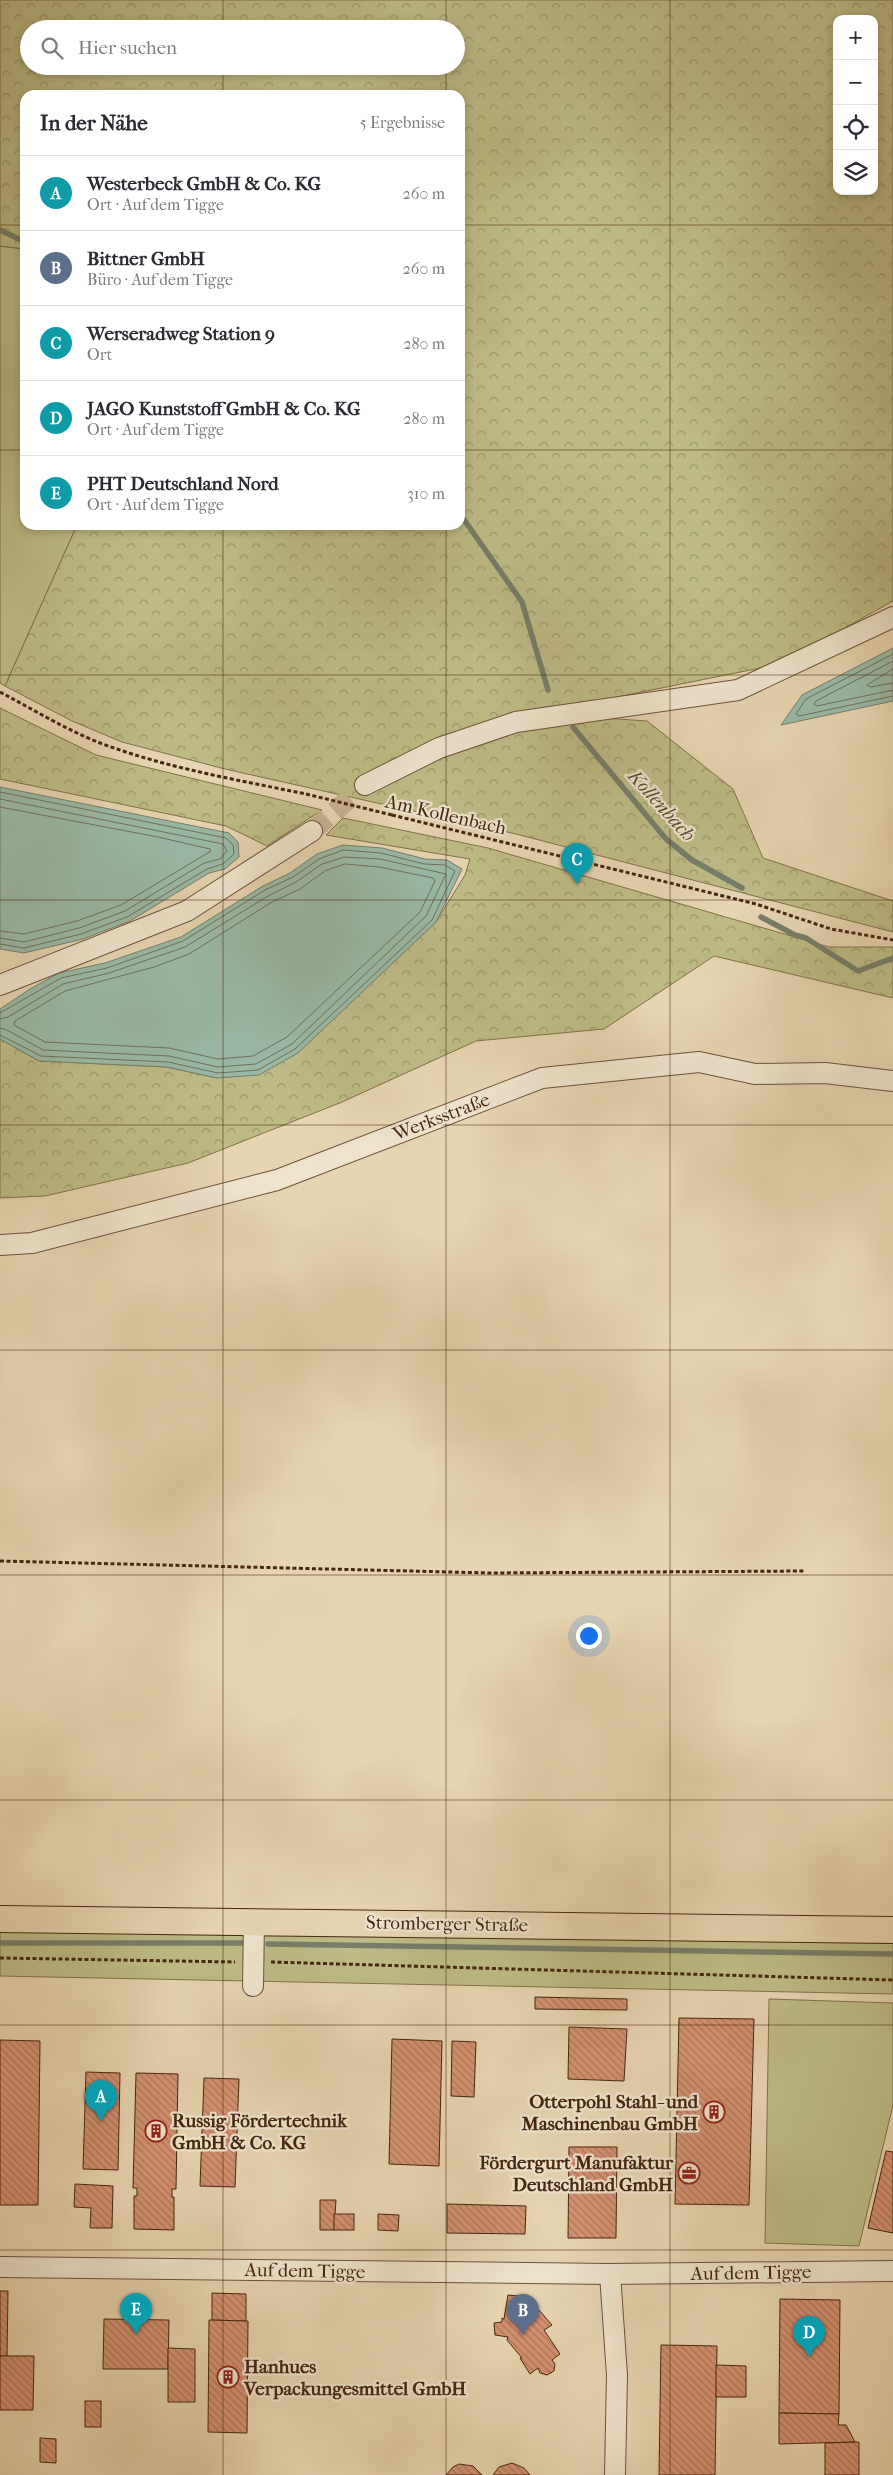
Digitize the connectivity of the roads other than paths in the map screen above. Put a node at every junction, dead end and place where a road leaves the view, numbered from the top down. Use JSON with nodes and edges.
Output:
{"nodes":[{"id":1,"x":893,"y":617,"type":"edge"},
{"id":2,"x":365,"y":784,"type":"tunnel mouth"},
{"id":3,"x":312,"y":831,"type":"tunnel mouth"},
{"id":4,"x":0,"y":985,"type":"edge"},
{"id":5,"x":893,"y":1081,"type":"edge"},
{"id":6,"x":0,"y":1245,"type":"edge"},
{"id":7,"x":0,"y":1919,"type":"edge"},
{"id":8,"x":254,"y":1921,"type":"junction"},
{"id":9,"x":893,"y":1930,"type":"edge"},
{"id":10,"x":253,"y":1986,"type":"dead end"},
{"id":11,"x":0,"y":2267,"type":"edge"},
{"id":12,"x":893,"y":2270,"type":"edge"},
{"id":13,"x":610,"y":2274,"type":"junction"},
{"id":14,"x":615,"y":2475,"type":"edge"}],
"edges":[{"from":1,"to":2,"type":"street"},
{"from":3,"to":4,"type":"street"},
{"from":5,"to":6,"type":"street","name":"Werksstraße"},
{"from":7,"to":8,"type":"main road","name":"Stromberger Straße"},
{"from":8,"to":9,"type":"main road","name":"Stromberger Straße"},
{"from":8,"to":10,"type":"street"},
{"from":11,"to":13,"type":"street","name":"Auf dem Tigge"},
{"from":12,"to":13,"type":"street","name":"Auf dem Tigge"},
{"from":13,"to":14,"type":"street"}]}
